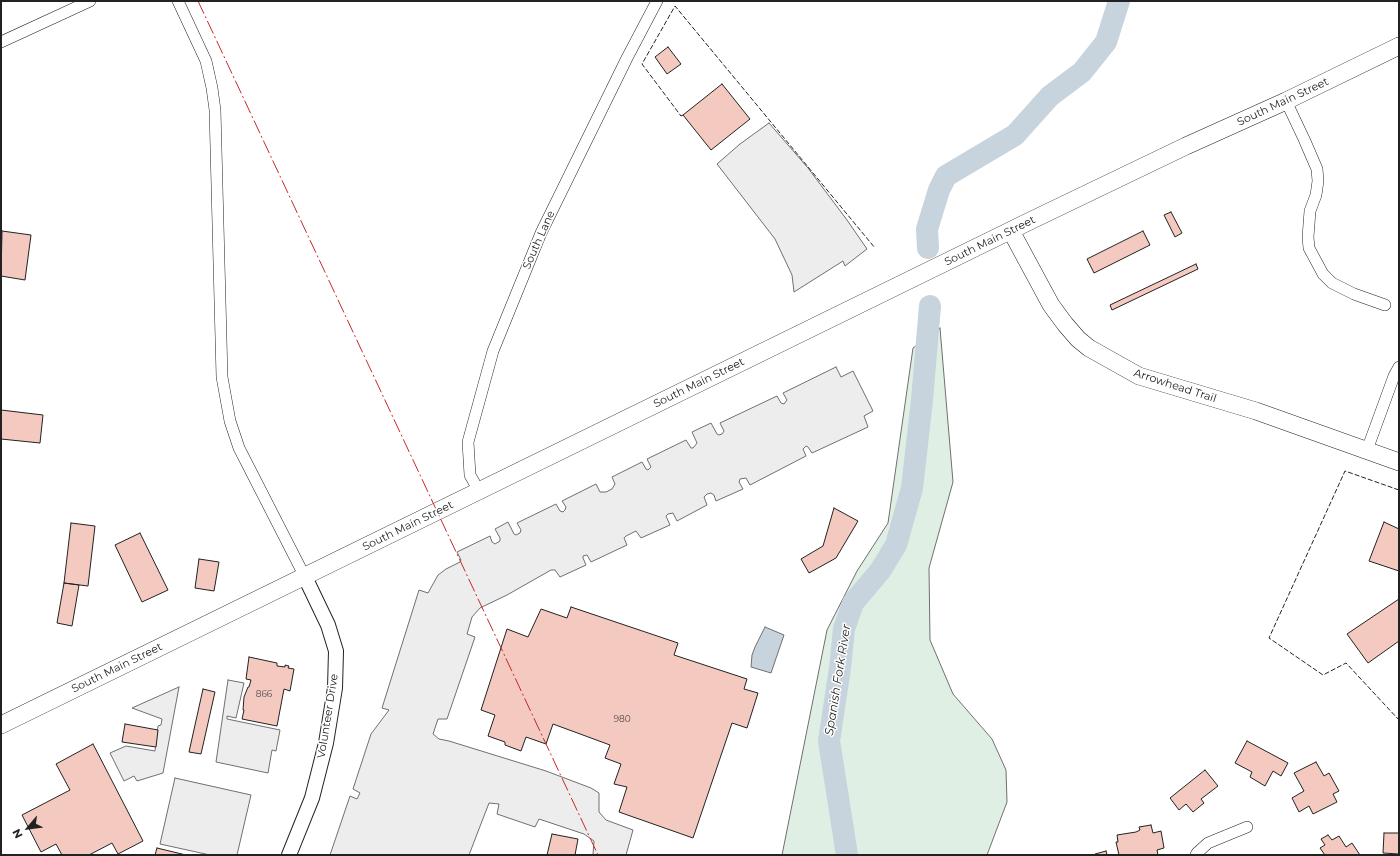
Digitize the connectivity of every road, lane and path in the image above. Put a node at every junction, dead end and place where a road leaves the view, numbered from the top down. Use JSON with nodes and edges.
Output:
{"nodes":[{"id":1,"x":90,"y":1,"type":"edge"},
{"id":2,"x":178,"y":1,"type":"edge"},
{"id":3,"x":658,"y":1,"type":"edge"},
{"id":4,"x":1,"y":42,"type":"edge"},
{"id":5,"x":1399,"y":46,"type":"edge"},
{"id":6,"x":1286,"y":101,"type":"junction"},
{"id":7,"x":1011,"y":231,"type":"junction"},
{"id":8,"x":1385,"y":304,"type":"dead end"},
{"id":9,"x":1399,"y":367,"type":"edge"},
{"id":10,"x":1366,"y":450,"type":"junction"},
{"id":11,"x":1399,"y":462,"type":"edge"},
{"id":12,"x":479,"y":491,"type":"junction"},
{"id":13,"x":305,"y":577,"type":"junction"},
{"id":14,"x":1,"y":725,"type":"edge"},
{"id":15,"x":1247,"y":826,"type":"dead end"},
{"id":16,"x":289,"y":855,"type":"edge"},
{"id":17,"x":1196,"y":855,"type":"edge"}],
"edges":[{"from":1,"to":4,"type":"street"},
{"from":2,"to":13,"type":"street"},
{"from":3,"to":12,"type":"street","name":"South Lane"},
{"from":5,"to":6,"type":"main road","name":"South Main Street"},
{"from":6,"to":7,"type":"main road","name":"South Main Street"},
{"from":6,"to":8,"type":"street"},
{"from":7,"to":10,"type":"main road","name":"Arrowhead Trail"},
{"from":7,"to":12,"type":"main road","name":"South Main Street"},
{"from":9,"to":10,"type":"street"},
{"from":10,"to":11,"type":"main road","name":"Arrowhead Trail"},
{"from":12,"to":13,"type":"main road","name":"South Main Street"},
{"from":13,"to":14,"type":"main road","name":"South Main Street"},
{"from":13,"to":16,"type":"street","name":"Volunteer Drive"},
{"from":15,"to":17,"type":"street"}]}
